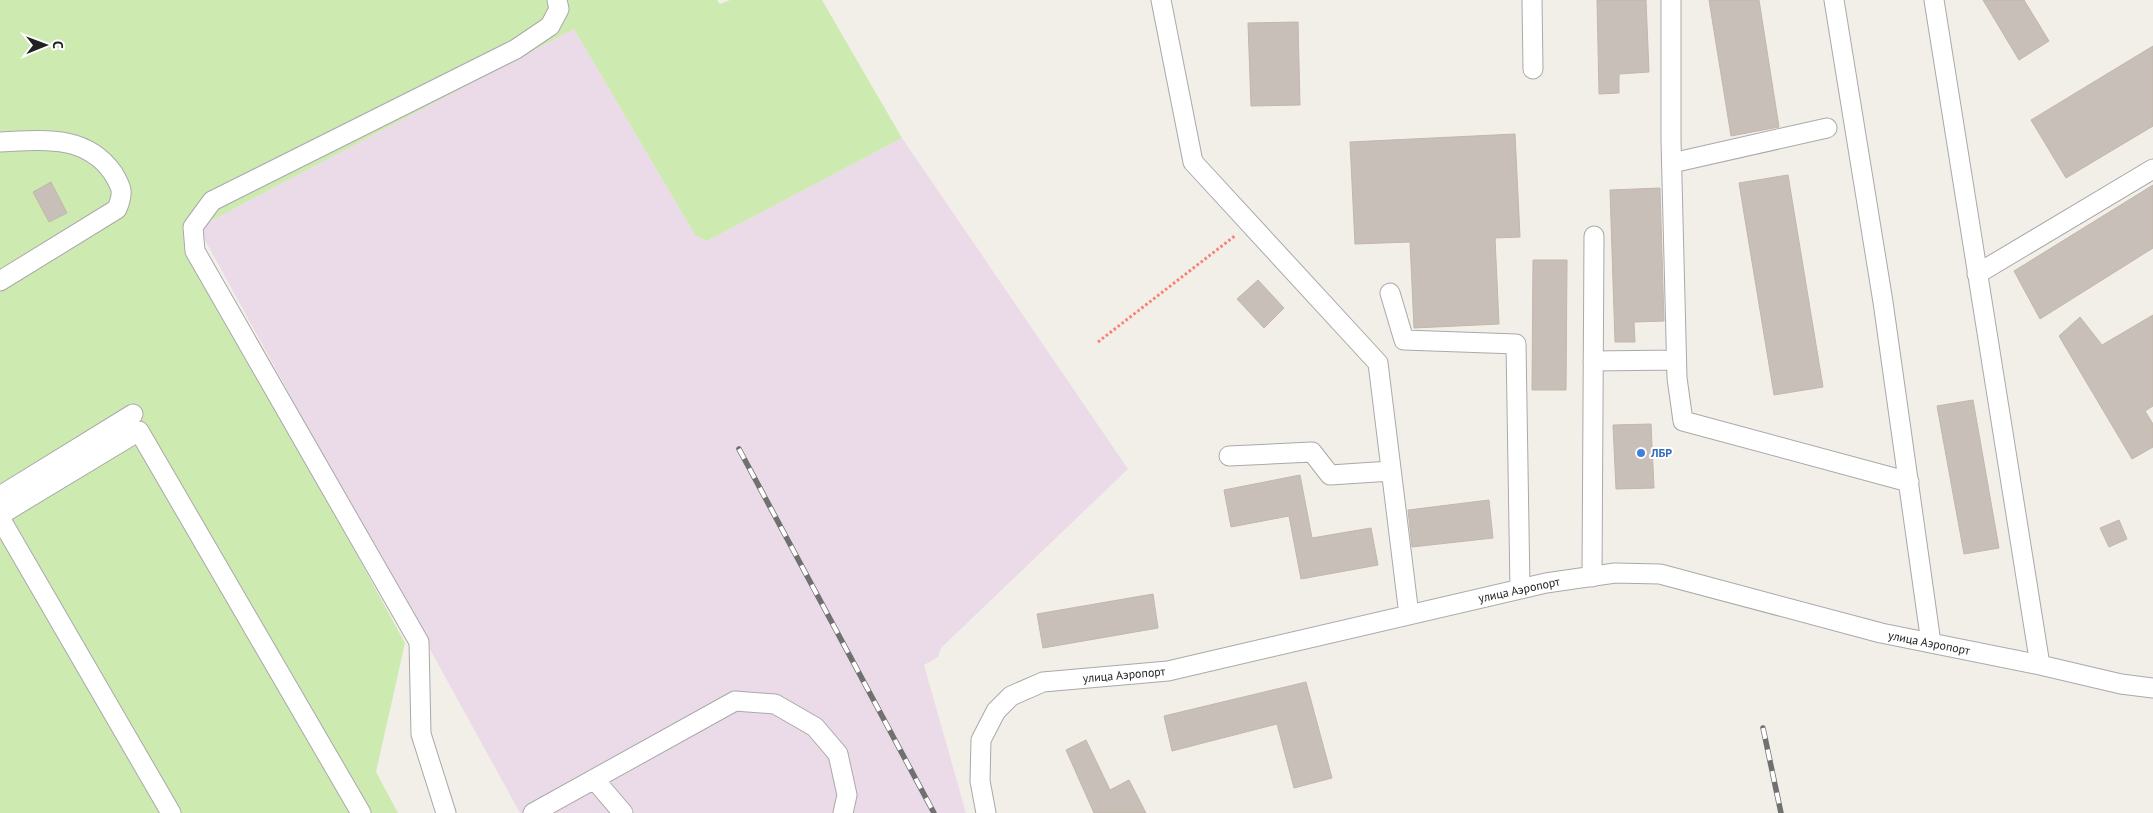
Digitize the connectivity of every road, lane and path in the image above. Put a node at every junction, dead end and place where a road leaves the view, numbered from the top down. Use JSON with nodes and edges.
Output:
{"nodes":[{"id":1,"x":557,"y":0,"type":"edge"},
{"id":2,"x":1161,"y":0,"type":"edge"},
{"id":3,"x":1532,"y":0,"type":"edge"},
{"id":4,"x":1671,"y":0,"type":"edge"},
{"id":5,"x":1834,"y":0,"type":"edge"},
{"id":6,"x":1934,"y":0,"type":"edge"},
{"id":7,"x":1533,"y":69,"type":"dead end"},
{"id":8,"x":1827,"y":128,"type":"dead end"},
{"id":9,"x":0,"y":142,"type":"edge"},
{"id":10,"x":1672,"y":163,"type":"junction"},
{"id":11,"x":2153,"y":169,"type":"edge"},
{"id":12,"x":1251,"y":224,"type":"junction"},
{"id":13,"x":1594,"y":236,"type":"dead end"},
{"id":14,"x":1977,"y":274,"type":"junction"},
{"id":15,"x":0,"y":280,"type":"edge"},
{"id":16,"x":1390,"y":293,"type":"dead end"},
{"id":17,"x":1098,"y":342,"type":"dead end"},
{"id":18,"x":1676,"y":360,"type":"junction"},
{"id":19,"x":1593,"y":361,"type":"junction"},
{"id":20,"x":132,"y":414,"type":"dead end"},
{"id":21,"x":1229,"y":456,"type":"dead end"},
{"id":22,"x":1391,"y":471,"type":"junction"},
{"id":23,"x":1909,"y":482,"type":"junction"},
{"id":24,"x":0,"y":496,"type":"edge"},
{"id":25,"x":0,"y":516,"type":"edge"},
{"id":26,"x":1592,"y":576,"type":"junction"},
{"id":27,"x":1520,"y":589,"type":"junction"},
{"id":28,"x":1409,"y":615,"type":"junction"},
{"id":29,"x":1931,"y":643,"type":"junction"},
{"id":30,"x":2040,"y":665,"type":"junction"},
{"id":31,"x":2153,"y":688,"type":"edge"},
{"id":32,"x":594,"y":779,"type":"junction"},
{"id":33,"x":171,"y":813,"type":"edge"},
{"id":34,"x":361,"y":813,"type":"edge"},
{"id":35,"x":446,"y":813,"type":"edge"},
{"id":36,"x":533,"y":813,"type":"edge"},
{"id":37,"x":623,"y":813,"type":"edge"},
{"id":38,"x":843,"y":813,"type":"edge"},
{"id":39,"x":986,"y":813,"type":"edge"}],
"edges":[{"from":1,"to":35,"type":"street"},
{"from":2,"to":12,"type":"street"},
{"from":3,"to":7,"type":"street"},
{"from":4,"to":10,"type":"street"},
{"from":5,"to":23,"type":"street"},
{"from":6,"to":14,"type":"street"},
{"from":8,"to":10,"type":"street"},
{"from":9,"to":15,"type":"street"},
{"from":10,"to":18,"type":"street"},
{"from":11,"to":14,"type":"street"},
{"from":12,"to":17,"type":"path"},
{"from":12,"to":22,"type":"street"},
{"from":13,"to":19,"type":"street"},
{"from":14,"to":30,"type":"street"},
{"from":16,"to":27,"type":"street"},
{"from":18,"to":19,"type":"street"},
{"from":18,"to":23,"type":"street"},
{"from":19,"to":26,"type":"street"},
{"from":20,"to":24,"type":"street"},
{"from":21,"to":22,"type":"street"},
{"from":22,"to":28,"type":"street"},
{"from":23,"to":29,"type":"street"},
{"from":25,"to":33,"type":"street"},
{"from":25,"to":34,"type":"street"},
{"from":26,"to":27,"type":"street","name":"улица Аэропорт"},
{"from":26,"to":29,"type":"street","name":"улица Аэропорт"},
{"from":27,"to":28,"type":"street","name":"улица Аэропорт"},
{"from":28,"to":39,"type":"street","name":"улица Аэропорт"},
{"from":29,"to":30,"type":"street","name":"улица Аэропорт"},
{"from":30,"to":31,"type":"street","name":"улица Аэропорт"},
{"from":32,"to":36,"type":"street"},
{"from":32,"to":37,"type":"street"},
{"from":32,"to":38,"type":"street"}]}
